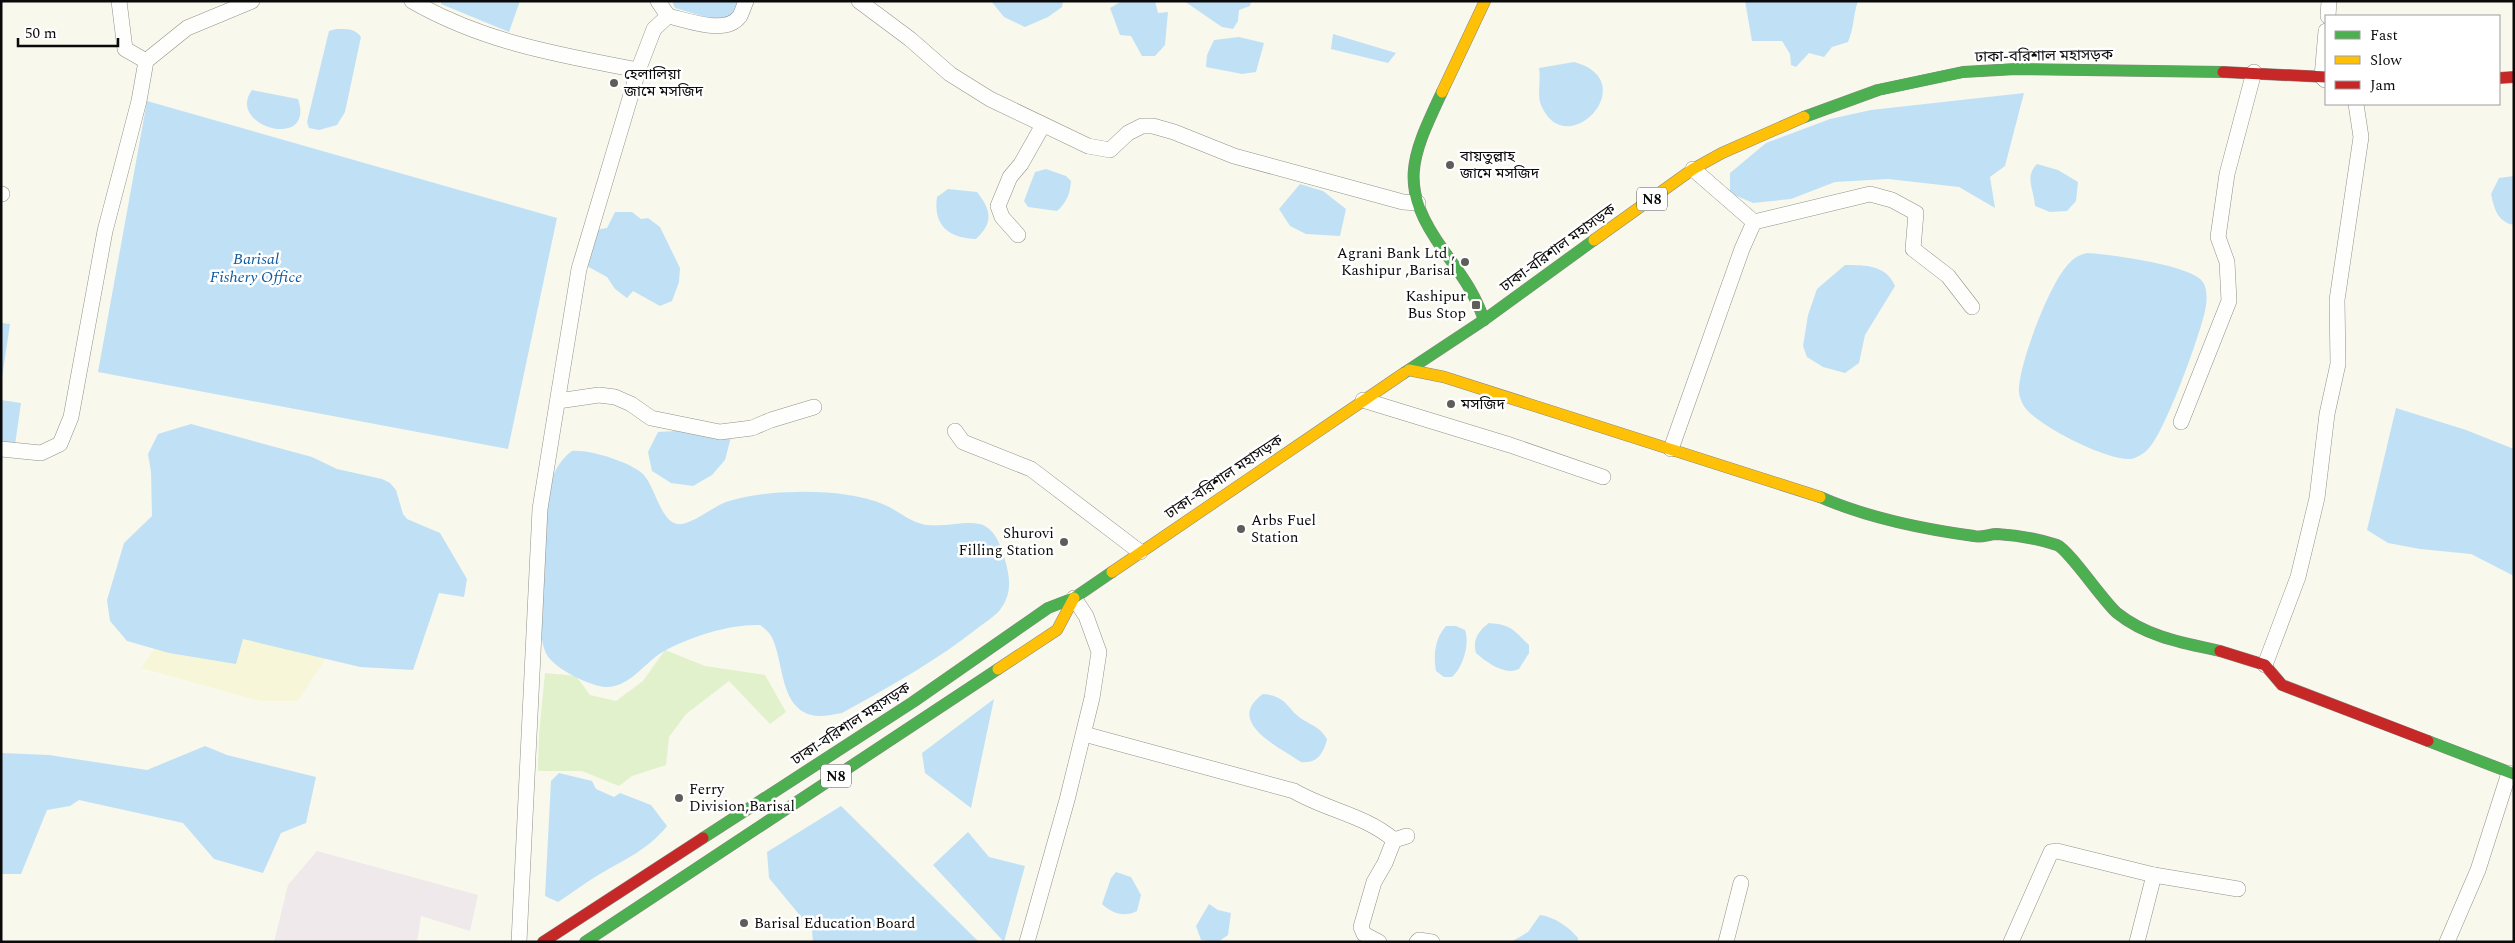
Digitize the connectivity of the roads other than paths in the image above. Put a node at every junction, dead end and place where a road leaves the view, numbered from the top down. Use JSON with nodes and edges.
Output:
{"nodes":[{"id":1,"x":118,"y":1,"type":"edge"},
{"id":2,"x":252,"y":1,"type":"edge"},
{"id":3,"x":412,"y":1,"type":"edge"},
{"id":4,"x":658,"y":1,"type":"edge"},
{"id":5,"x":746,"y":1,"type":"edge"},
{"id":6,"x":859,"y":1,"type":"edge"},
{"id":7,"x":1485,"y":1,"type":"edge"},
{"id":8,"x":2329,"y":1,"type":"edge"},
{"id":9,"x":2328,"y":15,"type":"edge"},
{"id":10,"x":668,"y":16,"type":"junction"},
{"id":11,"x":146,"y":61,"type":"junction"},
{"id":12,"x":638,"y":70,"type":"junction"},
{"id":13,"x":2254,"y":72,"type":"junction"},
{"id":14,"x":2514,"y":77,"type":"edge"},
{"id":15,"x":2325,"y":78,"type":"edge"},
{"id":16,"x":2500,"y":78,"type":"edge"},
{"id":17,"x":2356,"y":105,"type":"edge"},
{"id":18,"x":1044,"y":124,"type":"junction"},
{"id":19,"x":1692,"y":169,"type":"junction"},
{"id":20,"x":1418,"y":202,"type":"junction"},
{"id":21,"x":1754,"y":222,"type":"junction"},
{"id":22,"x":1018,"y":235,"type":"dead end"},
{"id":23,"x":1972,"y":307,"type":"dead end"},
{"id":24,"x":1484,"y":320,"type":"junction"},
{"id":25,"x":1409,"y":370,"type":"junction"},
{"id":26,"x":1363,"y":400,"type":"junction"},
{"id":27,"x":558,"y":401,"type":"junction"},
{"id":28,"x":814,"y":406,"type":"dead end"},
{"id":29,"x":2180,"y":422,"type":"dead end"},
{"id":30,"x":955,"y":431,"type":"dead end"},
{"id":31,"x":1,"y":449,"type":"edge"},
{"id":32,"x":1671,"y":449,"type":"junction"},
{"id":33,"x":1603,"y":477,"type":"dead end"},
{"id":34,"x":1140,"y":552,"type":"junction"},
{"id":35,"x":1074,"y":598,"type":"junction"},
{"id":36,"x":2266,"y":666,"type":"junction"},
{"id":37,"x":1084,"y":734,"type":"junction"},
{"id":38,"x":2511,"y":773,"type":"edge"},
{"id":39,"x":2154,"y":875,"type":"junction"},
{"id":40,"x":1740,"y":882,"type":"dead end"},
{"id":41,"x":2238,"y":889,"type":"dead end"},
{"id":42,"x":519,"y":942,"type":"edge"},
{"id":43,"x":543,"y":942,"type":"edge"},
{"id":44,"x":585,"y":942,"type":"edge"},
{"id":45,"x":1027,"y":942,"type":"edge"},
{"id":46,"x":1380,"y":942,"type":"edge"},
{"id":47,"x":1417,"y":942,"type":"edge"},
{"id":48,"x":1432,"y":942,"type":"edge"},
{"id":49,"x":1726,"y":942,"type":"edge"},
{"id":50,"x":2011,"y":942,"type":"edge"},
{"id":51,"x":2137,"y":942,"type":"edge"},
{"id":52,"x":2447,"y":942,"type":"edge"}],
"edges":[{"from":1,"to":11,"type":"street"},
{"from":2,"to":11,"type":"street"},
{"from":3,"to":12,"type":"street"},
{"from":4,"to":10,"type":"street"},
{"from":5,"to":10,"type":"street"},
{"from":6,"to":18,"type":"street"},
{"from":7,"to":20,"type":"main road"},
{"from":8,"to":9,"type":"street"},
{"from":10,"to":12,"type":"street"},
{"from":11,"to":31,"type":"street"},
{"from":12,"to":27,"type":"street"},
{"from":13,"to":15,"type":"main road","name":"ঢাকা-বরিশাল মহাসড়ক","number":"N8"},
{"from":13,"to":19,"type":"main road","name":"ঢাকা-বরিশাল মহাসড়ক","number":"N8"},
{"from":13,"to":29,"type":"street"},
{"from":14,"to":16,"type":"main road"},
{"from":17,"to":36,"type":"street"},
{"from":18,"to":20,"type":"street"},
{"from":18,"to":22,"type":"street"},
{"from":19,"to":21,"type":"street"},
{"from":19,"to":24,"type":"main road","name":"ঢাকা-বরিশাল মহাসড়ক","number":"N8"},
{"from":20,"to":24,"type":"main road"},
{"from":21,"to":23,"type":"street"},
{"from":21,"to":32,"type":"street"},
{"from":24,"to":25,"type":"main road","name":"ঢাকা-বরিশাল মহাসড়ক","number":"N8"},
{"from":25,"to":26,"type":"main road","name":"ঢাকা-বরিশাল মহাসড়ক","number":"N8"},
{"from":25,"to":32,"type":"main road"},
{"from":26,"to":33,"type":"street"},
{"from":26,"to":34,"type":"main road","name":"ঢাকা-বরিশাল মহাসড়ক","number":"N8"},
{"from":27,"to":28,"type":"street"},
{"from":27,"to":42,"type":"street"},
{"from":30,"to":34,"type":"street"},
{"from":32,"to":36,"type":"main road"},
{"from":34,"to":35,"type":"main road","name":"ঢাকা-বরিশাল মহাসড়ক","number":"N8"},
{"from":35,"to":37,"type":"street"},
{"from":35,"to":43,"type":"main road","name":"ঢাকা-বরিশাল মহাসড়ক","number":"N8"},
{"from":35,"to":44,"type":"main road","name":"ঢাকা-বরিশাল মহাসড়ক","number":"N8"},
{"from":36,"to":38,"type":"main road"},
{"from":37,"to":45,"type":"street"},
{"from":37,"to":46,"type":"street"},
{"from":38,"to":52,"type":"street"},
{"from":39,"to":41,"type":"street"},
{"from":39,"to":50,"type":"street"},
{"from":39,"to":51,"type":"street"},
{"from":40,"to":49,"type":"street"},
{"from":47,"to":48,"type":"street"}]}
